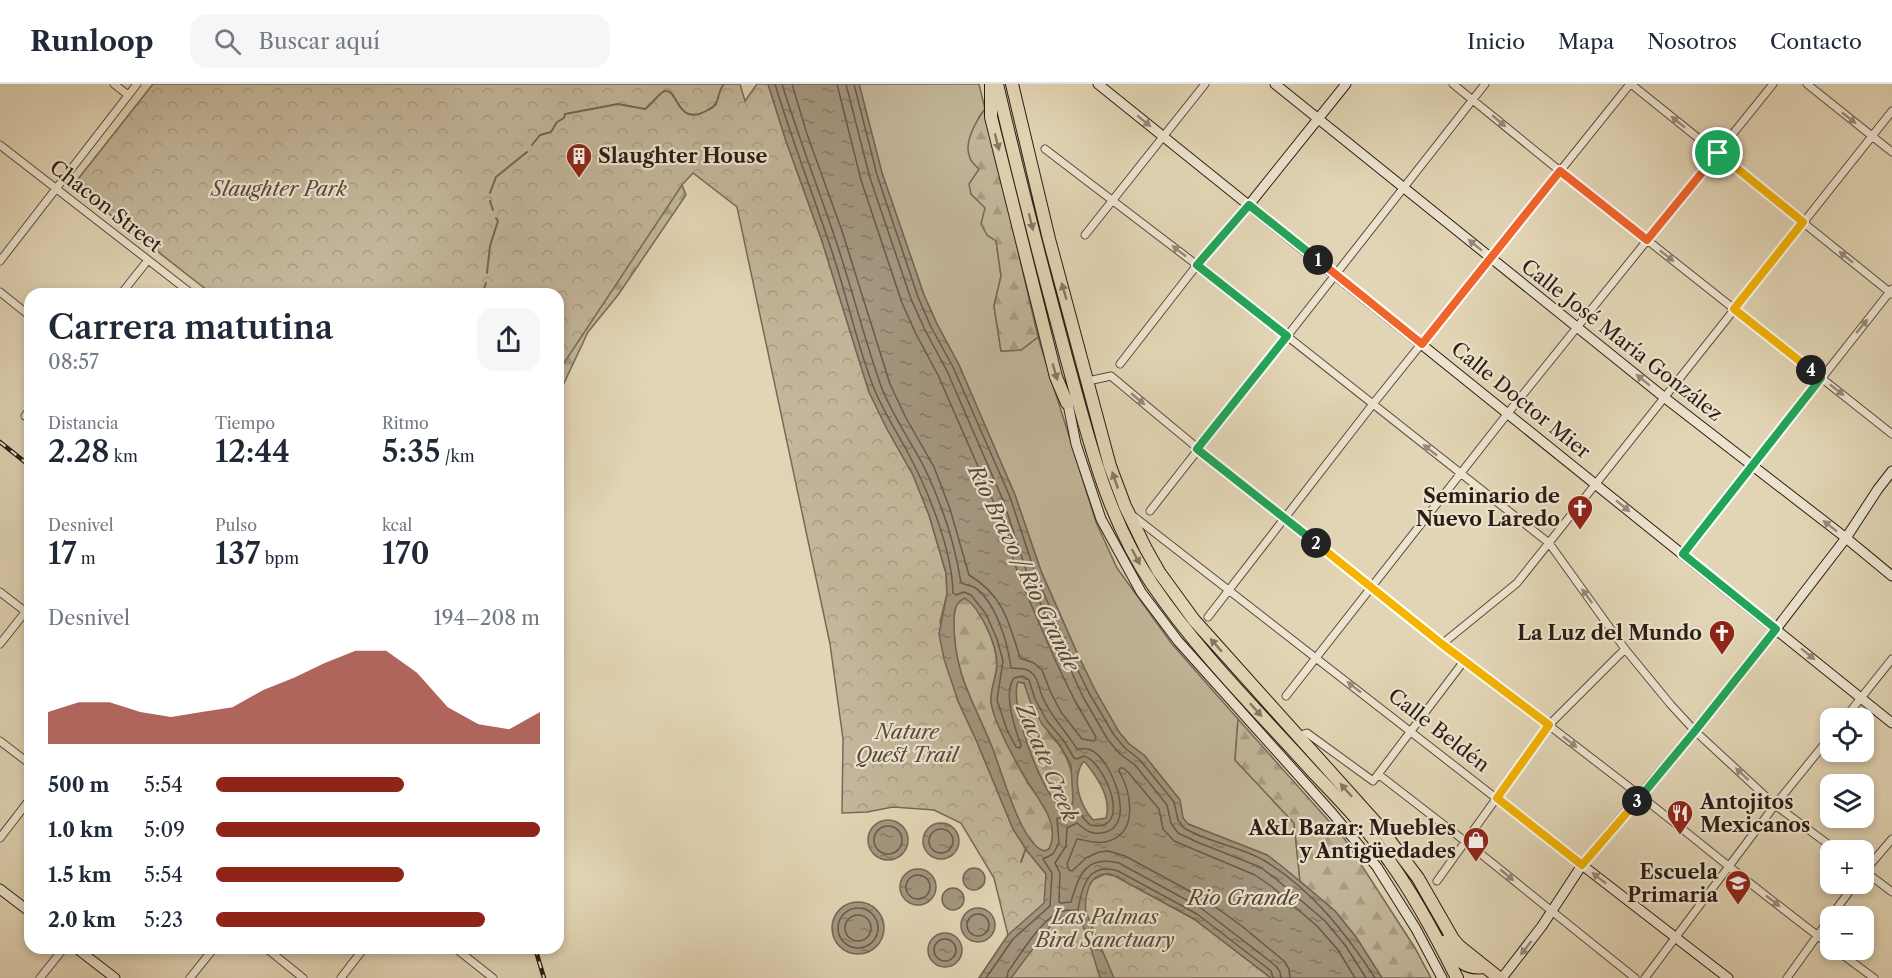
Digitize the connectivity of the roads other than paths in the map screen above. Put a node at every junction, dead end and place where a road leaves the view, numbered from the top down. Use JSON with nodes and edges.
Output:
{"nodes":[{"id":1,"x":114,"y":84,"type":"edge"},
{"id":2,"x":137,"y":84,"type":"edge"},
{"id":3,"x":983,"y":84,"type":"edge"},
{"id":4,"x":992,"y":84,"type":"edge"},
{"id":5,"x":997,"y":84,"type":"edge"},
{"id":6,"x":1012,"y":84,"type":"edge"},
{"id":7,"x":1098,"y":84,"type":"edge"},
{"id":8,"x":1205,"y":84,"type":"edge"},
{"id":9,"x":1275,"y":84,"type":"edge"},
{"id":10,"x":1346,"y":84,"type":"edge"},
{"id":11,"x":1453,"y":84,"type":"edge"},
{"id":12,"x":1485,"y":84,"type":"edge"},
{"id":13,"x":1630,"y":84,"type":"edge"},
{"id":14,"x":1773,"y":84,"type":"edge"},
{"id":15,"x":1807,"y":84,"type":"edge"},
{"id":16,"x":128,"y":95,"type":"junction"},
{"id":17,"x":1473,"y":100,"type":"junction"},
{"id":18,"x":1892,"y":111,"type":"edge"},
{"id":19,"x":991,"y":117,"type":"junction"},
{"id":20,"x":1318,"y":118,"type":"junction"},
{"id":21,"x":1163,"y":136,"type":"junction"},
{"id":22,"x":1873,"y":136,"type":"junction"},
{"id":23,"x":0,"y":145,"type":"edge"},
{"id":24,"x":1045,"y":149,"type":"dead end"},
{"id":25,"x":1892,"y":152,"type":"edge"},
{"id":26,"x":1718,"y":153,"type":"junction"},
{"id":27,"x":1560,"y":171,"type":"junction"},
{"id":28,"x":1403,"y":187,"type":"junction"},
{"id":29,"x":56,"y":189,"type":"junction"},
{"id":30,"x":1113,"y":200,"type":"junction"},
{"id":31,"x":1249,"y":205,"type":"junction"},
{"id":32,"x":1803,"y":222,"type":"junction"},
{"id":33,"x":1085,"y":235,"type":"dead end"},
{"id":34,"x":1647,"y":240,"type":"junction"},
{"id":35,"x":1490,"y":258,"type":"junction"},
{"id":36,"x":148,"y":260,"type":"junction"},
{"id":37,"x":0,"y":261,"type":"edge"},
{"id":38,"x":1197,"y":265,"type":"junction"},
{"id":39,"x":1336,"y":275,"type":"junction"},
{"id":40,"x":126,"y":288,"type":"edge"},
{"id":41,"x":184,"y":288,"type":"edge"},
{"id":42,"x":0,"y":292,"type":"edge"},
{"id":43,"x":1891,"y":292,"type":"edge"},
{"id":44,"x":1734,"y":309,"type":"junction"},
{"id":45,"x":24,"y":311,"type":"edge"},
{"id":46,"x":1578,"y":328,"type":"junction"},
{"id":47,"x":1287,"y":336,"type":"junction"},
{"id":48,"x":1422,"y":344,"type":"junction"},
{"id":49,"x":1120,"y":364,"type":"dead end"},
{"id":50,"x":1821,"y":378,"type":"junction"},
{"id":51,"x":1088,"y":381,"type":"junction"},
{"id":52,"x":1074,"y":384,"type":"junction"},
{"id":53,"x":1665,"y":398,"type":"junction"},
{"id":54,"x":1067,"y":403,"type":"junction"},
{"id":55,"x":1373,"y":404,"type":"junction"},
{"id":56,"x":1508,"y":413,"type":"junction"},
{"id":57,"x":1892,"y":434,"type":"edge"},
{"id":58,"x":1197,"y":449,"type":"junction"},
{"id":59,"x":1752,"y":466,"type":"junction"},
{"id":60,"x":1892,"y":471,"type":"edge"},
{"id":61,"x":1461,"y":474,"type":"junction"},
{"id":62,"x":1595,"y":484,"type":"junction"},
{"id":63,"x":1150,"y":511,"type":"dead end"},
{"id":64,"x":1127,"y":512,"type":"junction"},
{"id":65,"x":1285,"y":518,"type":"junction"},
{"id":66,"x":1846,"y":538,"type":"junction"},
{"id":67,"x":1549,"y":543,"type":"junction"},
{"id":68,"x":1683,"y":554,"type":"junction"},
{"id":69,"x":1892,"y":576,"type":"edge"},
{"id":70,"x":1371,"y":587,"type":"junction"},
{"id":71,"x":1229,"y":589,"type":"junction"},
{"id":72,"x":0,"y":592,"type":"edge"},
{"id":73,"x":24,"y":608,"type":"edge"},
{"id":74,"x":24,"y":616,"type":"edge"},
{"id":75,"x":1208,"y":617,"type":"dead end"},
{"id":76,"x":1776,"y":629,"type":"junction"},
{"id":77,"x":0,"y":644,"type":"edge"},
{"id":78,"x":1442,"y":644,"type":"junction"},
{"id":79,"x":1625,"y":649,"type":"junction"},
{"id":80,"x":1315,"y":657,"type":"junction"},
{"id":81,"x":1892,"y":659,"type":"edge"},
{"id":82,"x":1464,"y":661,"type":"junction"},
{"id":83,"x":1286,"y":696,"type":"dead end"},
{"id":84,"x":1862,"y":698,"type":"junction"},
{"id":85,"x":1854,"y":708,"type":"edge"},
{"id":86,"x":1892,"y":723,"type":"edge"},
{"id":87,"x":1549,"y":725,"type":"junction"},
{"id":88,"x":1411,"y":731,"type":"junction"},
{"id":89,"x":1695,"y":731,"type":"junction"},
{"id":90,"x":1297,"y":736,"type":"junction"},
{"id":91,"x":0,"y":741,"type":"edge"},
{"id":92,"x":1820,"y":749,"type":"edge"},
{"id":93,"x":24,"y":759,"type":"edge"},
{"id":94,"x":1378,"y":774,"type":"junction"},
{"id":95,"x":1641,"y":796,"type":"junction"},
{"id":96,"x":1497,"y":798,"type":"junction"},
{"id":97,"x":1775,"y":805,"type":"junction"},
{"id":98,"x":24,"y":807,"type":"edge"},
{"id":99,"x":0,"y":837,"type":"edge"},
{"id":100,"x":1892,"y":839,"type":"edge"},
{"id":101,"x":1822,"y":840,"type":"edge"},
{"id":102,"x":1466,"y":842,"type":"junction"},
{"id":103,"x":1874,"y":859,"type":"edge"},
{"id":104,"x":1582,"y":865,"type":"junction"},
{"id":105,"x":1729,"y":867,"type":"junction"},
{"id":106,"x":1874,"y":880,"type":"edge"},
{"id":107,"x":1437,"y":881,"type":"dead end"},
{"id":108,"x":0,"y":889,"type":"edge"},
{"id":109,"x":1892,"y":892,"type":"edge"},
{"id":110,"x":1415,"y":901,"type":"junction"},
{"id":111,"x":24,"y":907,"type":"edge"},
{"id":112,"x":1550,"y":911,"type":"junction"},
{"id":113,"x":1820,"y":932,"type":"edge"},
{"id":114,"x":1817,"y":936,"type":"junction"},
{"id":115,"x":1675,"y":937,"type":"junction"},
{"id":116,"x":1820,"y":938,"type":"edge"},
{"id":117,"x":59,"y":954,"type":"edge"},
{"id":118,"x":84,"y":954,"type":"edge"},
{"id":119,"x":209,"y":954,"type":"edge"},
{"id":120,"x":273,"y":954,"type":"edge"},
{"id":121,"x":359,"y":954,"type":"edge"},
{"id":122,"x":463,"y":954,"type":"edge"},
{"id":123,"x":1850,"y":960,"type":"edge"},
{"id":124,"x":1484,"y":967,"type":"junction"},
{"id":125,"x":40,"y":978,"type":"edge"},
{"id":126,"x":115,"y":978,"type":"edge"},
{"id":127,"x":190,"y":978,"type":"edge"},
{"id":128,"x":303,"y":978,"type":"edge"},
{"id":129,"x":340,"y":978,"type":"edge"},
{"id":130,"x":493,"y":978,"type":"edge"},
{"id":131,"x":1442,"y":978,"type":"edge"},
{"id":132,"x":1457,"y":978,"type":"edge"},
{"id":133,"x":1500,"y":978,"type":"edge"},
{"id":134,"x":1635,"y":978,"type":"edge"},
{"id":135,"x":1645,"y":978,"type":"edge"},
{"id":136,"x":1728,"y":978,"type":"edge"},
{"id":137,"x":1787,"y":978,"type":"edge"},
{"id":138,"x":1874,"y":978,"type":"edge"}],
"edges":[{"from":1,"to":16,"type":"street"},
{"from":2,"to":16,"type":"street"},
{"from":3,"to":19,"type":"highway"},
{"from":4,"to":19,"type":"highway"},
{"from":5,"to":52,"type":"highway","one_way":true},
{"from":51,"to":6,"type":"highway","one_way":true},
{"from":7,"to":21,"type":"street","name":"Calle Doctor Mier","one_way":true},
{"from":8,"to":21,"type":"street"},
{"from":9,"to":20,"type":"street","name":"Calle José María González"},
{"from":10,"to":20,"type":"street"},
{"from":11,"to":17,"type":"street"},
{"from":12,"to":17,"type":"street"},
{"from":26,"to":13,"type":"street","one_way":true},
{"from":13,"to":27,"type":"street"},
{"from":14,"to":26,"type":"street"},
{"from":15,"to":22,"type":"street","one_way":true},
{"from":16,"to":29,"type":"street"},
{"from":17,"to":27,"type":"street","one_way":true},
{"from":17,"to":28,"type":"street"},
{"from":18,"to":22,"type":"street"},
{"from":19,"to":54,"type":"highway","one_way":true},
{"from":20,"to":28,"type":"street","name":"Calle José María González"},
{"from":20,"to":31,"type":"street"},
{"from":21,"to":30,"type":"street"},
{"from":21,"to":31,"type":"street","name":"Calle Doctor Mier"},
{"from":22,"to":25,"type":"street"},
{"from":22,"to":32,"type":"street"},
{"from":23,"to":29,"type":"street","name":"Chacon Street"},
{"from":24,"to":30,"type":"street"},
{"from":26,"to":32,"type":"street"},
{"from":26,"to":34,"type":"street"},
{"from":27,"to":34,"type":"street"},
{"from":27,"to":35,"type":"street"},
{"from":35,"to":28,"type":"street","name":"Calle José María González","one_way":true},
{"from":28,"to":39,"type":"street"},
{"from":29,"to":36,"type":"street","name":"Chacon Street"},
{"from":29,"to":37,"type":"street"},
{"from":30,"to":33,"type":"street"},
{"from":38,"to":30,"type":"street","one_way":true},
{"from":31,"to":38,"type":"street"},
{"from":31,"to":39,"type":"street","name":"Calle Doctor Mier"},
{"from":43,"to":32,"type":"street","one_way":true},
{"from":32,"to":44,"type":"street"},
{"from":34,"to":44,"type":"street","one_way":true},
{"from":34,"to":46,"type":"street"},
{"from":35,"to":46,"type":"street","name":"Calle José María González"},
{"from":35,"to":48,"type":"street"},
{"from":36,"to":40,"type":"street"},
{"from":36,"to":41,"type":"street","name":"Chacon Street"},
{"from":38,"to":47,"type":"street"},
{"from":38,"to":49,"type":"street"},
{"from":39,"to":47,"type":"street"},
{"from":39,"to":48,"type":"street","name":"Calle Doctor Mier"},
{"from":42,"to":45,"type":"street"},
{"from":50,"to":43,"type":"street","one_way":true},
{"from":44,"to":50,"type":"street"},
{"from":44,"to":53,"type":"street"},
{"from":53,"to":46,"type":"street","name":"Calle José María González","one_way":true},
{"from":46,"to":56,"type":"street"},
{"from":47,"to":55,"type":"street"},
{"from":47,"to":58,"type":"street"},
{"from":48,"to":55,"type":"street"},
{"from":48,"to":56,"type":"street","name":"Calle Doctor Mier"},
{"from":50,"to":57,"type":"street","one_way":true},
{"from":50,"to":59,"type":"street"},
{"from":51,"to":52,"type":"street"},
{"from":51,"to":58,"type":"street","one_way":true},
{"from":64,"to":51,"type":"highway","one_way":true},
{"from":52,"to":54,"type":"street"},
{"from":52,"to":110,"type":"highway","one_way":true},
{"from":53,"to":59,"type":"street","name":"Calle José María González"},
{"from":53,"to":62,"type":"street"},
{"from":54,"to":131,"type":"street"},
{"from":61,"to":55,"type":"street","one_way":true},
{"from":55,"to":65,"type":"street"},
{"from":56,"to":61,"type":"street"},
{"from":56,"to":62,"type":"street","name":"Calle Doctor Mier"},
{"from":58,"to":63,"type":"street"},
{"from":58,"to":65,"type":"street"},
{"from":66,"to":59,"type":"street","name":"Calle José María González","one_way":true},
{"from":59,"to":68,"type":"street"},
{"from":60,"to":66,"type":"street"},
{"from":61,"to":67,"type":"street"},
{"from":61,"to":70,"type":"street"},
{"from":62,"to":67,"type":"street"},
{"from":62,"to":68,"type":"street","name":"Calle Doctor Mier","one_way":true},
{"from":64,"to":71,"type":"street","name":"Calle Beldén"},
{"from":90,"to":64,"type":"highway","one_way":true},
{"from":65,"to":70,"type":"street"},
{"from":65,"to":71,"type":"street"},
{"from":66,"to":69,"type":"street","name":"Calle José María González"},
{"from":66,"to":76,"type":"street"},
{"from":67,"to":78,"type":"street"},
{"from":79,"to":67,"type":"street","one_way":true},
{"from":68,"to":76,"type":"street","name":"Calle Doctor Mier"},
{"from":70,"to":78,"type":"street"},
{"from":70,"to":80,"type":"street"},
{"from":71,"to":75,"type":"street"},
{"from":71,"to":80,"type":"street","name":"Calle Beldén"},
{"from":72,"to":73,"type":"street"},
{"from":74,"to":77,"type":"street"},
{"from":76,"to":84,"type":"street","name":"Calle Doctor Mier","one_way":true},
{"from":76,"to":89,"type":"street"},
{"from":78,"to":82,"type":"street"},
{"from":79,"to":87,"type":"street"},
{"from":79,"to":89,"type":"street"},
{"from":80,"to":83,"type":"street"},
{"from":88,"to":80,"type":"street","name":"Calle Beldén","one_way":true},
{"from":81,"to":84,"type":"street"},
{"from":82,"to":87,"type":"street"},
{"from":82,"to":88,"type":"street"},
{"from":84,"to":85,"type":"street"},
{"from":84,"to":86,"type":"street","name":"Calle Doctor Mier"},
{"from":87,"to":95,"type":"street","one_way":true},
{"from":87,"to":96,"type":"street"},
{"from":88,"to":94,"type":"street"},
{"from":88,"to":96,"type":"street","name":"Calle Beldén"},
{"from":89,"to":95,"type":"street"},
{"from":97,"to":89,"type":"street","one_way":true},
{"from":90,"to":94,"type":"street"},
{"from":124,"to":90,"type":"highway","one_way":true},
{"from":91,"to":93,"type":"street"},
{"from":92,"to":97,"type":"street"},
{"from":94,"to":102,"type":"street"},
{"from":95,"to":104,"type":"street"},
{"from":95,"to":105,"type":"street"},
{"from":96,"to":102,"type":"street"},
{"from":96,"to":104,"type":"street","name":"Calle Beldén"},
{"from":97,"to":101,"type":"street"},
{"from":97,"to":105,"type":"street"},
{"from":98,"to":99,"type":"street"},
{"from":100,"to":103,"type":"street"},
{"from":102,"to":107,"type":"street"},
{"from":102,"to":112,"type":"street","one_way":true},
{"from":104,"to":112,"type":"street"},
{"from":115,"to":104,"type":"street","name":"Calle Beldén","one_way":true},
{"from":105,"to":114,"type":"street","one_way":true},
{"from":105,"to":115,"type":"street"},
{"from":106,"to":109,"type":"street"},
{"from":108,"to":111,"type":"street"},
{"from":110,"to":124,"type":"highway"},
{"from":110,"to":132,"type":"highway"},
{"from":112,"to":133,"type":"street","one_way":true},
{"from":112,"to":134,"type":"street"},
{"from":113,"to":114,"type":"street"},
{"from":114,"to":116,"type":"street"},
{"from":114,"to":137,"type":"street"},
{"from":115,"to":135,"type":"street"},
{"from":115,"to":136,"type":"street","name":"Calle Beldén"},
{"from":117,"to":125,"type":"street"},
{"from":118,"to":126,"type":"street"},
{"from":119,"to":127,"type":"street"},
{"from":120,"to":128,"type":"street"},
{"from":121,"to":129,"type":"street"},
{"from":122,"to":130,"type":"street"},
{"from":123,"to":138,"type":"street"},
{"from":124,"to":133,"type":"highway"}]}
